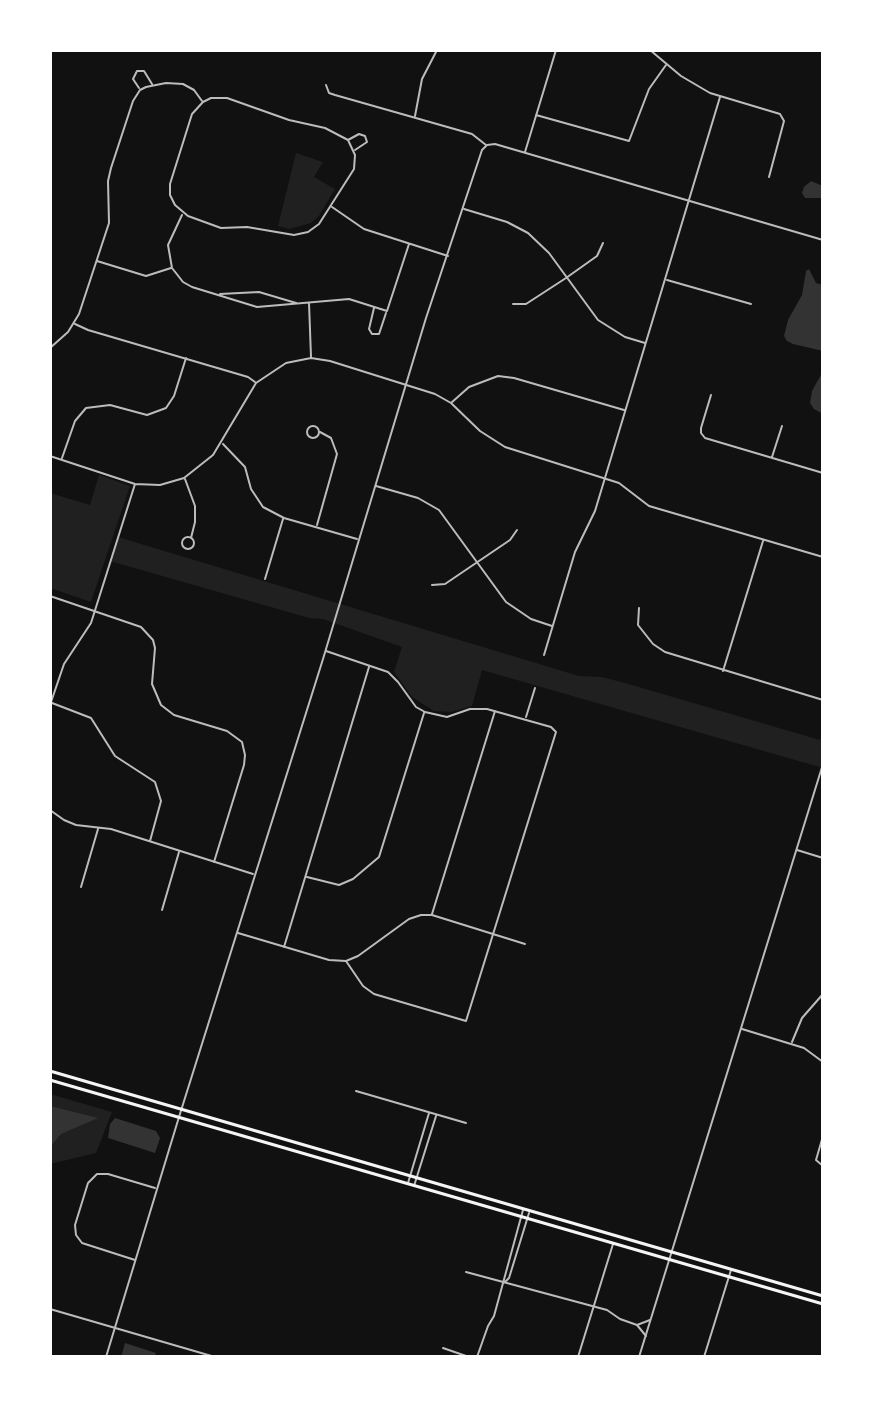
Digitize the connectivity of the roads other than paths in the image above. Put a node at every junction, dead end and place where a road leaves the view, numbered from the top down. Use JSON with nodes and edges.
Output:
{"nodes":[{"id":1,"x":437,"y":50,"type":"edge"},
{"id":2,"x":556,"y":50,"type":"edge"},
{"id":3,"x":650,"y":50,"type":"edge"},
{"id":4,"x":666,"y":65,"type":"junction"},
{"id":5,"x":153,"y":85,"type":"junction"},
{"id":6,"x":326,"y":85,"type":"dead end"},
{"id":7,"x":140,"y":90,"type":"junction"},
{"id":8,"x":720,"y":97,"type":"junction"},
{"id":9,"x":203,"y":102,"type":"junction"},
{"id":10,"x":536,"y":115,"type":"junction"},
{"id":11,"x":415,"y":117,"type":"junction"},
{"id":12,"x":348,"y":140,"type":"junction"},
{"id":13,"x":487,"y":145,"type":"junction"},
{"id":14,"x":354,"y":151,"type":"junction"},
{"id":15,"x":525,"y":153,"type":"junction"},
{"id":16,"x":769,"y":177,"type":"dead end"},
{"id":17,"x":690,"y":200,"type":"junction"},
{"id":18,"x":332,"y":207,"type":"junction"},
{"id":19,"x":463,"y":209,"type":"junction"},
{"id":20,"x":183,"y":214,"type":"junction"},
{"id":21,"x":823,"y":240,"type":"edge"},
{"id":22,"x":603,"y":243,"type":"dead end"},
{"id":23,"x":409,"y":244,"type":"junction"},
{"id":24,"x":448,"y":256,"type":"junction"},
{"id":25,"x":96,"y":260,"type":"junction"},
{"id":26,"x":172,"y":268,"type":"junction"},
{"id":27,"x":566,"y":278,"type":"junction"},
{"id":28,"x":665,"y":280,"type":"junction"},
{"id":29,"x":217,"y":294,"type":"junction"},
{"id":30,"x":297,"y":303,"type":"junction"},
{"id":31,"x":309,"y":303,"type":"junction"},
{"id":32,"x":513,"y":304,"type":"dead end"},
{"id":33,"x":751,"y":304,"type":"dead end"},
{"id":34,"x":375,"y":307,"type":"junction"},
{"id":35,"x":387,"y":311,"type":"junction"},
{"id":36,"x":74,"y":323,"type":"junction"},
{"id":37,"x":646,"y":344,"type":"junction"},
{"id":38,"x":50,"y":348,"type":"edge"},
{"id":39,"x":186,"y":358,"type":"junction"},
{"id":40,"x":311,"y":358,"type":"junction"},
{"id":41,"x":256,"y":383,"type":"junction"},
{"id":42,"x":406,"y":384,"type":"junction"},
{"id":43,"x":711,"y":395,"type":"dead end"},
{"id":44,"x":451,"y":403,"type":"junction"},
{"id":45,"x":625,"y":411,"type":"junction"},
{"id":46,"x":782,"y":426,"type":"dead end"},
{"id":47,"x":320,"y":432,"type":"dead end"},
{"id":48,"x":221,"y":443,"type":"junction"},
{"id":49,"x":50,"y":456,"type":"edge"},
{"id":50,"x":772,"y":458,"type":"junction"},
{"id":51,"x":61,"y":459,"type":"junction"},
{"id":52,"x":823,"y":473,"type":"edge"},
{"id":53,"x":184,"y":478,"type":"junction"},
{"id":54,"x":605,"y":478,"type":"junction"},
{"id":55,"x":135,"y":484,"type":"junction"},
{"id":56,"x":375,"y":485,"type":"junction"},
{"id":57,"x":284,"y":518,"type":"junction"},
{"id":58,"x":317,"y":527,"type":"junction"},
{"id":59,"x":517,"y":530,"type":"dead end"},
{"id":60,"x":191,"y":538,"type":"dead end"},
{"id":61,"x":763,"y":539,"type":"junction"},
{"id":62,"x":358,"y":540,"type":"junction"},
{"id":63,"x":823,"y":557,"type":"edge"},
{"id":64,"x":477,"y":562,"type":"junction"},
{"id":65,"x":265,"y":579,"type":"dead end"},
{"id":66,"x":432,"y":585,"type":"dead end"},
{"id":67,"x":50,"y":596,"type":"edge"},
{"id":68,"x":639,"y":608,"type":"dead end"},
{"id":69,"x":95,"y":610,"type":"junction"},
{"id":70,"x":553,"y":626,"type":"junction"},
{"id":71,"x":325,"y":651,"type":"junction"},
{"id":72,"x":544,"y":655,"type":"dead end"},
{"id":73,"x":370,"y":665,"type":"junction"},
{"id":74,"x":723,"y":671,"type":"junction"},
{"id":75,"x":535,"y":688,"type":"dead end"},
{"id":76,"x":823,"y":700,"type":"edge"},
{"id":77,"x":50,"y":704,"type":"edge"},
{"id":78,"x":495,"y":711,"type":"junction"},
{"id":79,"x":425,"y":712,"type":"junction"},
{"id":80,"x":525,"y":719,"type":"junction"},
{"id":81,"x":823,"y":764,"type":"edge"},
{"id":82,"x":50,"y":810,"type":"edge"},
{"id":83,"x":99,"y":827,"type":"junction"},
{"id":84,"x":150,"y":841,"type":"junction"},
{"id":85,"x":796,"y":850,"type":"junction"},
{"id":86,"x":180,"y":851,"type":"junction"},
{"id":87,"x":823,"y":858,"type":"edge"},
{"id":88,"x":214,"y":862,"type":"junction"},
{"id":89,"x":255,"y":874,"type":"junction"},
{"id":90,"x":305,"y":877,"type":"junction"},
{"id":91,"x":81,"y":887,"type":"dead end"},
{"id":92,"x":162,"y":910,"type":"dead end"},
{"id":93,"x":432,"y":915,"type":"junction"},
{"id":94,"x":237,"y":933,"type":"junction"},
{"id":95,"x":494,"y":934,"type":"junction"},
{"id":96,"x":525,"y":944,"type":"dead end"},
{"id":97,"x":284,"y":947,"type":"junction"},
{"id":98,"x":346,"y":961,"type":"junction"},
{"id":99,"x":823,"y":994,"type":"edge"},
{"id":100,"x":741,"y":1029,"type":"junction"},
{"id":101,"x":792,"y":1044,"type":"junction"},
{"id":102,"x":823,"y":1062,"type":"edge"},
{"id":103,"x":50,"y":1071,"type":"edge"},
{"id":104,"x":50,"y":1080,"type":"edge"},
{"id":105,"x":356,"y":1091,"type":"dead end"},
{"id":106,"x":181,"y":1109,"type":"junction"},
{"id":107,"x":429,"y":1113,"type":"junction"},
{"id":108,"x":436,"y":1115,"type":"junction"},
{"id":109,"x":179,"y":1117,"type":"junction"},
{"id":110,"x":466,"y":1123,"type":"dead end"},
{"id":111,"x":823,"y":1136,"type":"edge"},
{"id":112,"x":823,"y":1166,"type":"edge"},
{"id":113,"x":410,"y":1176,"type":"junction"},
{"id":114,"x":417,"y":1178,"type":"junction"},
{"id":115,"x":408,"y":1184,"type":"junction"},
{"id":116,"x":414,"y":1186,"type":"junction"},
{"id":117,"x":156,"y":1189,"type":"junction"},
{"id":118,"x":523,"y":1209,"type":"junction"},
{"id":119,"x":530,"y":1211,"type":"junction"},
{"id":120,"x":521,"y":1217,"type":"junction"},
{"id":121,"x":527,"y":1219,"type":"junction"},
{"id":122,"x":613,"y":1243,"type":"junction"},
{"id":123,"x":672,"y":1252,"type":"junction"},
{"id":124,"x":135,"y":1260,"type":"junction"},
{"id":125,"x":670,"y":1260,"type":"junction"},
{"id":126,"x":731,"y":1269,"type":"junction"},
{"id":127,"x":466,"y":1272,"type":"dead end"},
{"id":128,"x":729,"y":1277,"type":"junction"},
{"id":129,"x":504,"y":1283,"type":"junction"},
{"id":130,"x":823,"y":1296,"type":"edge"},
{"id":131,"x":823,"y":1304,"type":"edge"},
{"id":132,"x":593,"y":1306,"type":"junction"},
{"id":133,"x":50,"y":1309,"type":"edge"},
{"id":134,"x":651,"y":1319,"type":"junction"},
{"id":135,"x":637,"y":1325,"type":"junction"},
{"id":136,"x":114,"y":1328,"type":"junction"},
{"id":137,"x":646,"y":1336,"type":"junction"},
{"id":138,"x":443,"y":1348,"type":"dead end"},
{"id":139,"x":106,"y":1357,"type":"edge"},
{"id":140,"x":215,"y":1357,"type":"edge"},
{"id":141,"x":469,"y":1357,"type":"edge"},
{"id":142,"x":477,"y":1357,"type":"edge"},
{"id":143,"x":578,"y":1357,"type":"edge"},
{"id":144,"x":639,"y":1357,"type":"edge"},
{"id":145,"x":704,"y":1357,"type":"edge"}],
"edges":[{"from":1,"to":11,"type":"street"},
{"from":2,"to":10,"type":"street"},
{"from":3,"to":4,"type":"street"},
{"from":4,"to":8,"type":"street"},
{"from":4,"to":10,"type":"street"},
{"from":5,"to":7,"type":"street"},
{"from":5,"to":7,"type":"street"},
{"from":5,"to":9,"type":"street"},
{"from":6,"to":11,"type":"street"},
{"from":7,"to":25,"type":"street"},
{"from":8,"to":16,"type":"street"},
{"from":8,"to":17,"type":"street"},
{"from":9,"to":12,"type":"street"},
{"from":9,"to":20,"type":"street"},
{"from":10,"to":15,"type":"street"},
{"from":11,"to":13,"type":"street"},
{"from":12,"to":14,"type":"street"},
{"from":12,"to":14,"type":"street"},
{"from":13,"to":15,"type":"street"},
{"from":13,"to":19,"type":"street"},
{"from":14,"to":18,"type":"street"},
{"from":15,"to":17,"type":"street"},
{"from":17,"to":21,"type":"street"},
{"from":17,"to":28,"type":"street"},
{"from":18,"to":20,"type":"street"},
{"from":18,"to":23,"type":"street"},
{"from":19,"to":24,"type":"street"},
{"from":19,"to":27,"type":"street"},
{"from":20,"to":26,"type":"street"},
{"from":22,"to":27,"type":"street"},
{"from":23,"to":24,"type":"street"},
{"from":23,"to":35,"type":"street"},
{"from":24,"to":42,"type":"street"},
{"from":25,"to":26,"type":"street"},
{"from":25,"to":36,"type":"street"},
{"from":26,"to":29,"type":"street"},
{"from":27,"to":32,"type":"street"},
{"from":27,"to":37,"type":"street"},
{"from":28,"to":33,"type":"street"},
{"from":28,"to":37,"type":"street"},
{"from":29,"to":30,"type":"street"},
{"from":29,"to":30,"type":"street"},
{"from":30,"to":31,"type":"street"},
{"from":31,"to":34,"type":"street"},
{"from":31,"to":40,"type":"street"},
{"from":34,"to":35,"type":"street"},
{"from":34,"to":35,"type":"street"},
{"from":36,"to":38,"type":"street"},
{"from":36,"to":39,"type":"street"},
{"from":37,"to":45,"type":"street"},
{"from":39,"to":41,"type":"street"},
{"from":39,"to":51,"type":"street"},
{"from":40,"to":41,"type":"street"},
{"from":40,"to":42,"type":"street"},
{"from":41,"to":48,"type":"street"},
{"from":42,"to":44,"type":"street"},
{"from":42,"to":56,"type":"street"},
{"from":43,"to":50,"type":"street"},
{"from":44,"to":45,"type":"street"},
{"from":44,"to":54,"type":"street"},
{"from":45,"to":54,"type":"street"},
{"from":46,"to":50,"type":"street"},
{"from":47,"to":58,"type":"street"},
{"from":48,"to":53,"type":"street"},
{"from":48,"to":57,"type":"street"},
{"from":49,"to":51,"type":"street"},
{"from":50,"to":52,"type":"street"},
{"from":51,"to":55,"type":"street"},
{"from":53,"to":55,"type":"street"},
{"from":53,"to":60,"type":"street"},
{"from":54,"to":61,"type":"street"},
{"from":54,"to":70,"type":"street"},
{"from":55,"to":69,"type":"street"},
{"from":56,"to":62,"type":"street"},
{"from":56,"to":64,"type":"street"},
{"from":57,"to":58,"type":"street"},
{"from":57,"to":65,"type":"street"},
{"from":58,"to":62,"type":"street"},
{"from":59,"to":64,"type":"street"},
{"from":61,"to":63,"type":"street"},
{"from":61,"to":74,"type":"street"},
{"from":62,"to":71,"type":"street"},
{"from":64,"to":66,"type":"street"},
{"from":64,"to":70,"type":"street"},
{"from":67,"to":69,"type":"street"},
{"from":68,"to":74,"type":"street"},
{"from":69,"to":77,"type":"street"},
{"from":69,"to":88,"type":"street"},
{"from":70,"to":72,"type":"street"},
{"from":71,"to":73,"type":"street"},
{"from":71,"to":89,"type":"street"},
{"from":73,"to":79,"type":"street"},
{"from":73,"to":90,"type":"street"},
{"from":74,"to":76,"type":"street"},
{"from":75,"to":80,"type":"street"},
{"from":77,"to":84,"type":"street"},
{"from":78,"to":79,"type":"street"},
{"from":78,"to":80,"type":"street"},
{"from":78,"to":93,"type":"street"},
{"from":79,"to":90,"type":"street"},
{"from":80,"to":95,"type":"street"},
{"from":81,"to":85,"type":"street"},
{"from":82,"to":83,"type":"street"},
{"from":83,"to":84,"type":"street"},
{"from":83,"to":91,"type":"street"},
{"from":84,"to":86,"type":"street"},
{"from":85,"to":87,"type":"street"},
{"from":85,"to":100,"type":"street"},
{"from":86,"to":88,"type":"street"},
{"from":86,"to":92,"type":"street"},
{"from":88,"to":89,"type":"street"},
{"from":89,"to":94,"type":"street"},
{"from":90,"to":97,"type":"street"},
{"from":93,"to":95,"type":"street"},
{"from":93,"to":98,"type":"street"},
{"from":94,"to":97,"type":"street"},
{"from":94,"to":106,"type":"street"},
{"from":95,"to":96,"type":"street"},
{"from":95,"to":98,"type":"street"},
{"from":97,"to":98,"type":"street"},
{"from":99,"to":101,"type":"street"},
{"from":100,"to":101,"type":"street"},
{"from":100,"to":123,"type":"street"},
{"from":101,"to":102,"type":"street"},
{"from":103,"to":106,"type":"main road"},
{"from":104,"to":109,"type":"main road"},
{"from":105,"to":107,"type":"street"},
{"from":106,"to":109,"type":"street"},
{"from":106,"to":113,"type":"main road"},
{"from":107,"to":108,"type":"street"},
{"from":107,"to":113,"type":"street"},
{"from":108,"to":110,"type":"street"},
{"from":108,"to":114,"type":"street"},
{"from":109,"to":115,"type":"main road"},
{"from":109,"to":117,"type":"street"},
{"from":111,"to":112,"type":"street"},
{"from":113,"to":114,"type":"main road"},
{"from":113,"to":115,"type":"street"},
{"from":114,"to":116,"type":"street"},
{"from":114,"to":118,"type":"main road"},
{"from":115,"to":116,"type":"main road"},
{"from":116,"to":120,"type":"main road"},
{"from":117,"to":124,"type":"street"},
{"from":117,"to":124,"type":"street"},
{"from":118,"to":119,"type":"main road"},
{"from":118,"to":120,"type":"street"},
{"from":119,"to":121,"type":"street"},
{"from":119,"to":123,"type":"main road"},
{"from":120,"to":121,"type":"main road"},
{"from":120,"to":129,"type":"street"},
{"from":121,"to":122,"type":"main road"},
{"from":121,"to":129,"type":"street"},
{"from":122,"to":125,"type":"main road"},
{"from":122,"to":132,"type":"street"},
{"from":123,"to":125,"type":"street"},
{"from":123,"to":126,"type":"main road"},
{"from":124,"to":136,"type":"street"},
{"from":125,"to":128,"type":"main road"},
{"from":125,"to":134,"type":"street"},
{"from":126,"to":128,"type":"street"},
{"from":126,"to":130,"type":"main road"},
{"from":127,"to":129,"type":"street"},
{"from":128,"to":131,"type":"main road"},
{"from":128,"to":145,"type":"street"},
{"from":129,"to":132,"type":"street"},
{"from":129,"to":142,"type":"street"},
{"from":132,"to":135,"type":"street"},
{"from":132,"to":143,"type":"street"},
{"from":133,"to":136,"type":"street"},
{"from":134,"to":135,"type":"street"},
{"from":134,"to":137,"type":"street"},
{"from":135,"to":137,"type":"street"},
{"from":136,"to":139,"type":"street"},
{"from":136,"to":140,"type":"street"},
{"from":137,"to":144,"type":"street"},
{"from":138,"to":141,"type":"street"}]}
